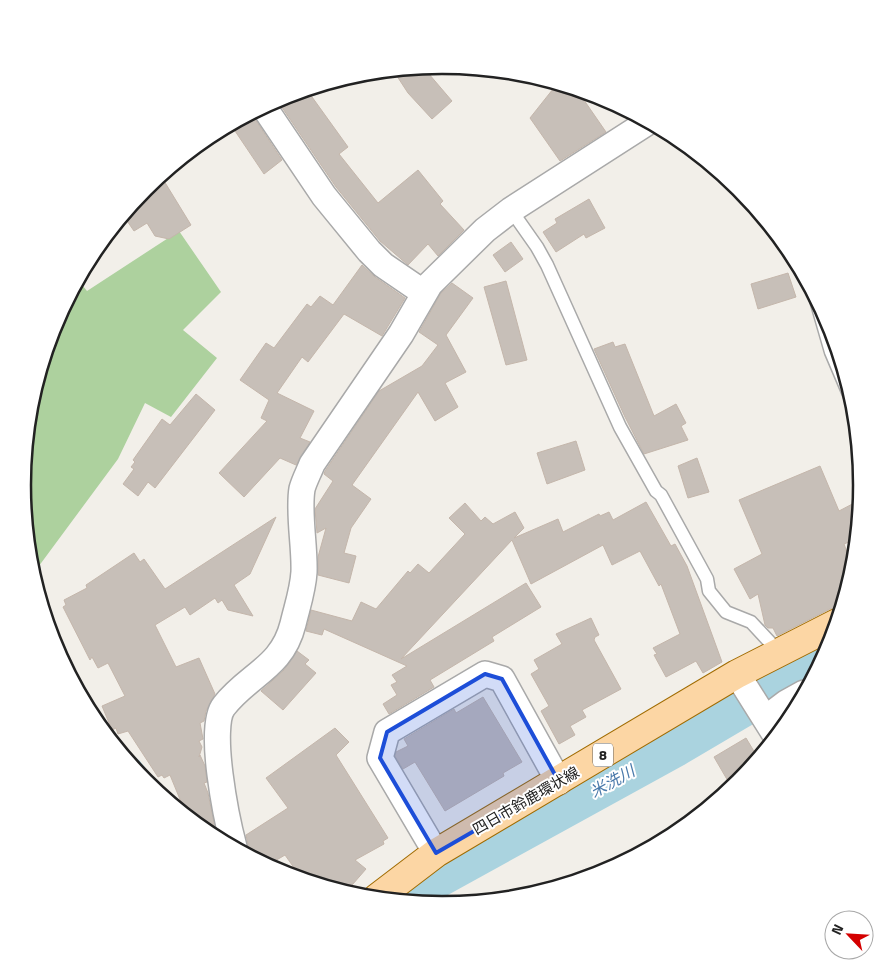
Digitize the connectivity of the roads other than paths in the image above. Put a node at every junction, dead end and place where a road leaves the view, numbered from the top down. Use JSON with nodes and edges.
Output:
{"nodes":[{"id":1,"x":268,"y":113,"type":"edge"},
{"id":2,"x":642,"y":126,"type":"edge"},
{"id":3,"x":511,"y":210,"type":"junction"},
{"id":4,"x":424,"y":293,"type":"junction"},
{"id":5,"x":827,"y":628,"type":"edge"},
{"id":6,"x":779,"y":652,"type":"junction"},
{"id":7,"x":740,"y":678,"type":"junction"},
{"id":8,"x":792,"y":700,"type":"edge"},
{"id":9,"x":768,"y":723,"type":"edge"},
{"id":10,"x":559,"y":782,"type":"junction"},
{"id":11,"x":232,"y":838,"type":"edge"},
{"id":12,"x":436,"y":853,"type":"junction"},
{"id":13,"x":385,"y":892,"type":"edge"}],
"edges":[{"from":1,"to":4,"type":"street"},
{"from":2,"to":3,"type":"street"},
{"from":3,"to":4,"type":"street"},
{"from":3,"to":6,"type":"lane"},
{"from":4,"to":11,"type":"street"},
{"from":5,"to":6,"type":"main road","name":"四日市鈴鹿環状線","number":"8"},
{"from":6,"to":7,"type":"main road","name":"四日市鈴鹿環状線","number":"8"},
{"from":7,"to":9,"type":"street"},
{"from":7,"to":10,"type":"main road","name":"四日市鈴鹿環状線","number":"8"},
{"from":8,"to":9,"type":"street"},
{"from":10,"to":12,"type":"main road","name":"四日市鈴鹿環状線","number":"8"},
{"from":10,"to":12,"type":"street"},
{"from":12,"to":13,"type":"main road","name":"四日市鈴鹿環状線","number":"8"}]}
